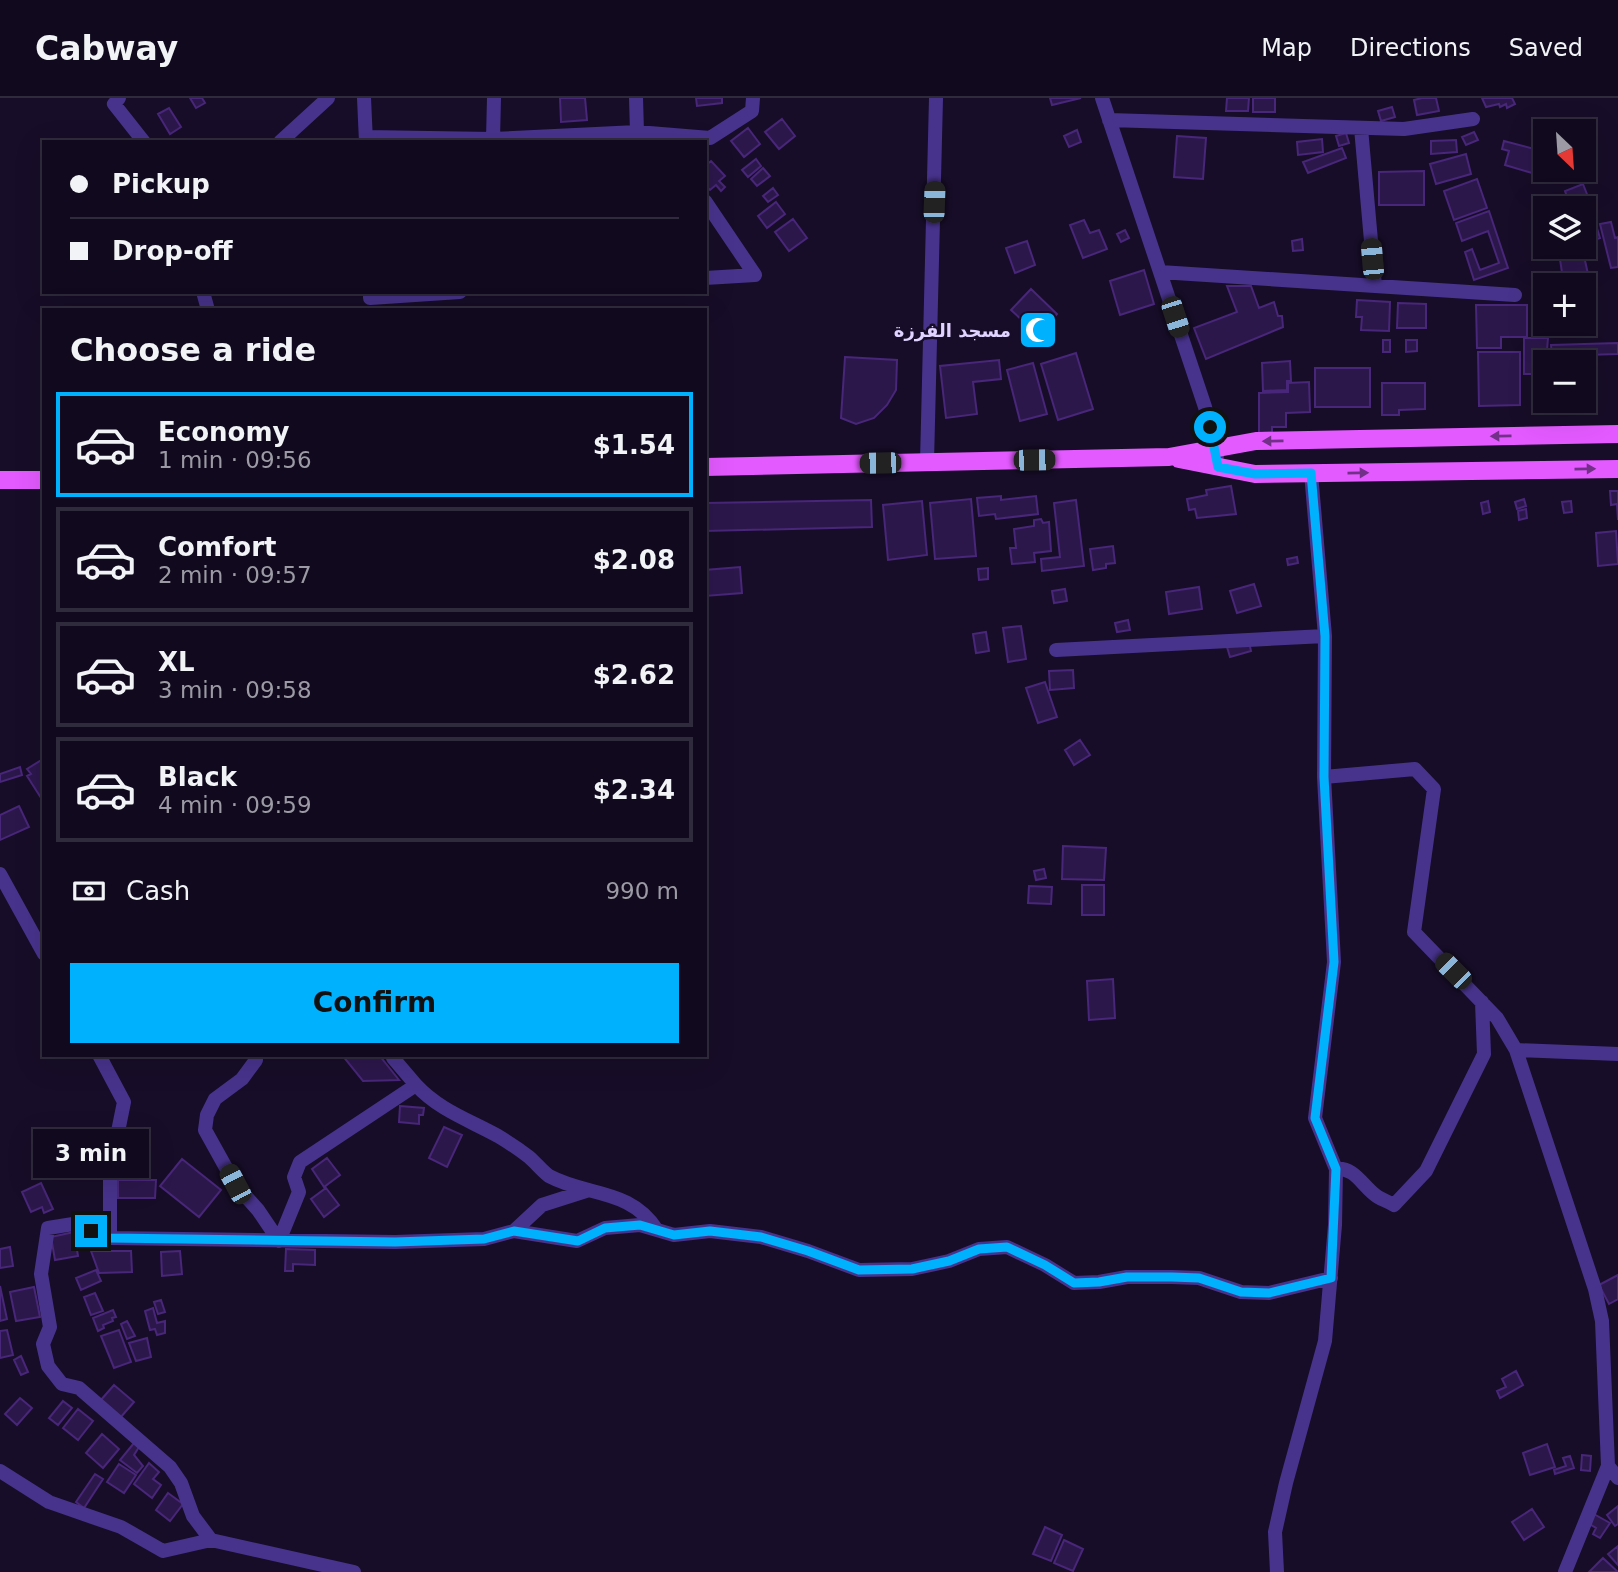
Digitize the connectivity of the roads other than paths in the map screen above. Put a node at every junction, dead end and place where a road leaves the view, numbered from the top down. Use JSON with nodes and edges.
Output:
{"nodes":[{"id":1,"x":119,"y":98,"type":"edge"},
{"id":2,"x":328,"y":98,"type":"edge"},
{"id":3,"x":365,"y":98,"type":"edge"},
{"id":4,"x":494,"y":98,"type":"edge"},
{"id":5,"x":636,"y":98,"type":"edge"},
{"id":6,"x":753,"y":98,"type":"edge"},
{"id":7,"x":936,"y":98,"type":"edge"},
{"id":8,"x":1102,"y":98,"type":"edge"},
{"id":9,"x":1473,"y":119,"type":"dead end"},
{"id":10,"x":1109,"y":120,"type":"junction"},
{"id":11,"x":1361,"y":128,"type":"junction"},
{"id":12,"x":637,"y":132,"type":"junction"},
{"id":13,"x":366,"y":139,"type":"edge"},
{"id":14,"x":493,"y":139,"type":"junction"},
{"id":15,"x":142,"y":140,"type":"edge"},
{"id":16,"x":282,"y":140,"type":"edge"},
{"id":17,"x":700,"y":140,"type":"edge"},
{"id":18,"x":708,"y":141,"type":"edge"},
{"id":19,"x":707,"y":204,"type":"edge"},
{"id":20,"x":1160,"y":272,"type":"junction"},
{"id":21,"x":707,"y":278,"type":"edge"},
{"id":22,"x":1375,"y":286,"type":"junction"},
{"id":23,"x":370,"y":294,"type":"edge"},
{"id":24,"x":430,"y":294,"type":"edge"},
{"id":25,"x":1515,"y":295,"type":"dead end"},
{"id":26,"x":1618,"y":434,"type":"edge"},
{"id":27,"x":1216,"y":448,"type":"junction"},
{"id":28,"x":1169,"y":457,"type":"junction"},
{"id":29,"x":927,"y":462,"type":"junction"},
{"id":30,"x":707,"y":467,"type":"edge"},
{"id":31,"x":1218,"y":467,"type":"junction"},
{"id":32,"x":1618,"y":468,"type":"edge"},
{"id":33,"x":1311,"y":473,"type":"junction"},
{"id":34,"x":0,"y":480,"type":"edge"},
{"id":35,"x":42,"y":480,"type":"edge"},
{"id":36,"x":1325,"y":636,"type":"junction"},
{"id":37,"x":1056,"y":650,"type":"dead end"},
{"id":38,"x":1324,"y":777,"type":"junction"},
{"id":39,"x":0,"y":874,"type":"edge"},
{"id":40,"x":42,"y":950,"type":"edge"},
{"id":41,"x":1482,"y":1002,"type":"junction"},
{"id":42,"x":1516,"y":1050,"type":"junction"},
{"id":43,"x":1618,"y":1054,"type":"edge"},
{"id":44,"x":100,"y":1057,"type":"edge"},
{"id":45,"x":256,"y":1057,"type":"edge"},
{"id":46,"x":393,"y":1057,"type":"edge"},
{"id":47,"x":416,"y":1085,"type":"junction"},
{"id":48,"x":1336,"y":1169,"type":"junction"},
{"id":49,"x":590,"y":1190,"type":"junction"},
{"id":50,"x":657,"y":1230,"type":"junction"},
{"id":51,"x":514,"y":1231,"type":"junction"},
{"id":52,"x":110,"y":1238,"type":"junction"},
{"id":53,"x":279,"y":1241,"type":"junction"},
{"id":54,"x":1331,"y":1278,"type":"junction"},
{"id":55,"x":1608,"y":1466,"type":"junction"},
{"id":56,"x":0,"y":1471,"type":"edge"},
{"id":57,"x":1618,"y":1478,"type":"edge"},
{"id":58,"x":211,"y":1540,"type":"junction"},
{"id":59,"x":354,"y":1572,"type":"edge"},
{"id":60,"x":1277,"y":1572,"type":"edge"},
{"id":61,"x":1565,"y":1572,"type":"edge"}],
"edges":[{"from":1,"to":15,"type":"street"},
{"from":2,"to":16,"type":"street"},
{"from":3,"to":13,"type":"street"},
{"from":4,"to":14,"type":"street"},
{"from":5,"to":12,"type":"street"},
{"from":6,"to":18,"type":"street"},
{"from":7,"to":29,"type":"street"},
{"from":8,"to":10,"type":"street"},
{"from":9,"to":11,"type":"street"},
{"from":10,"to":11,"type":"street"},
{"from":10,"to":20,"type":"street"},
{"from":11,"to":22,"type":"street"},
{"from":12,"to":14,"type":"street"},
{"from":12,"to":17,"type":"street"},
{"from":13,"to":14,"type":"street"},
{"from":19,"to":21,"type":"street"},
{"from":20,"to":22,"type":"street"},
{"from":20,"to":27,"type":"street"},
{"from":22,"to":25,"type":"street"},
{"from":23,"to":24,"type":"street"},
{"from":26,"to":27,"type":"main road","one_way":true},
{"from":27,"to":28,"type":"main road"},
{"from":27,"to":31,"type":"street"},
{"from":28,"to":29,"type":"main road"},
{"from":28,"to":31,"type":"main road"},
{"from":29,"to":30,"type":"main road"},
{"from":31,"to":33,"type":"main road"},
{"from":33,"to":32,"type":"main road","one_way":true},
{"from":33,"to":36,"type":"street"},
{"from":34,"to":35,"type":"main road"},
{"from":36,"to":37,"type":"street"},
{"from":36,"to":38,"type":"street"},
{"from":38,"to":41,"type":"street"},
{"from":38,"to":48,"type":"street"},
{"from":39,"to":40,"type":"street"},
{"from":41,"to":42,"type":"street"},
{"from":41,"to":48,"type":"street"},
{"from":42,"to":43,"type":"street"},
{"from":42,"to":55,"type":"street"},
{"from":44,"to":52,"type":"street"},
{"from":45,"to":53,"type":"street"},
{"from":46,"to":47,"type":"street"},
{"from":47,"to":49,"type":"street"},
{"from":47,"to":53,"type":"street"},
{"from":48,"to":54,"type":"street"},
{"from":49,"to":50,"type":"street"},
{"from":49,"to":51,"type":"street"},
{"from":50,"to":51,"type":"street"},
{"from":50,"to":54,"type":"street"},
{"from":51,"to":53,"type":"street"},
{"from":52,"to":53,"type":"street"},
{"from":52,"to":58,"type":"street"},
{"from":54,"to":60,"type":"street"},
{"from":55,"to":57,"type":"street"},
{"from":55,"to":61,"type":"street"},
{"from":56,"to":58,"type":"street"},
{"from":58,"to":59,"type":"street"}]}
